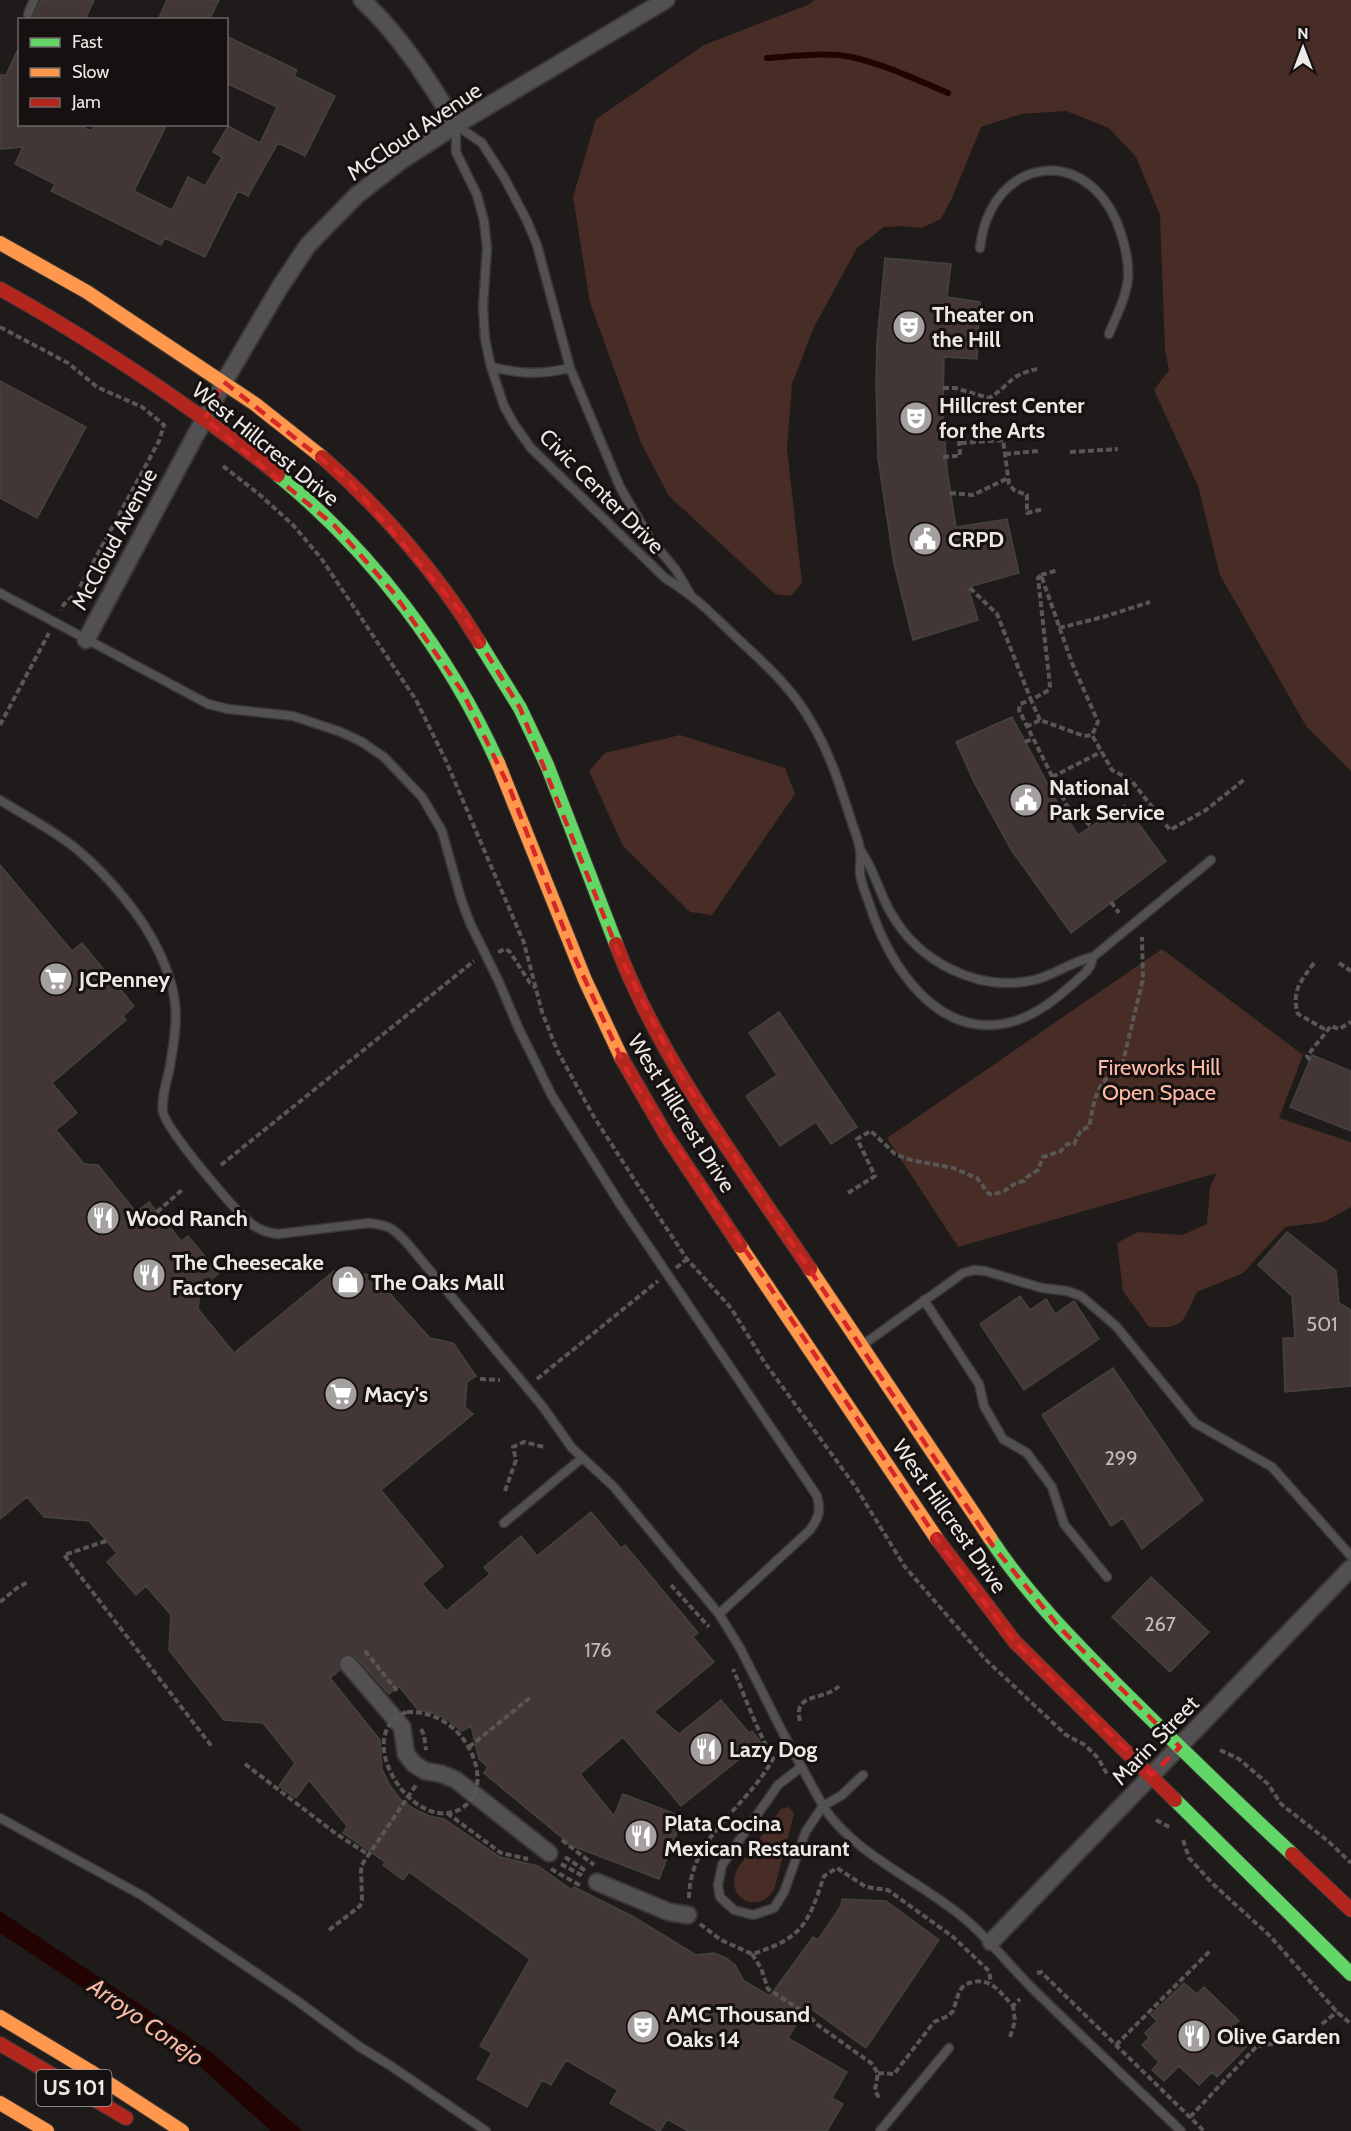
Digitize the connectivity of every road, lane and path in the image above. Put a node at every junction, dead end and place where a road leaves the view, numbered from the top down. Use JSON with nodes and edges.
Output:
{"nodes":[{"id":1,"x":34,"y":0,"type":"edge"},
{"id":2,"x":362,"y":0,"type":"edge"},
{"id":3,"x":666,"y":0,"type":"edge"},
{"id":4,"x":28,"y":14,"type":"dead end"},
{"id":5,"x":456,"y":125,"type":"junction"},
{"id":6,"x":0,"y":243,"type":"edge"},
{"id":7,"x":980,"y":248,"type":"dead end"},
{"id":8,"x":0,"y":289,"type":"edge"},
{"id":9,"x":0,"y":327,"type":"edge"},
{"id":10,"x":1109,"y":334,"type":"dead end"},
{"id":11,"x":491,"y":367,"type":"junction"},
{"id":12,"x":570,"y":368,"type":"junction"},
{"id":13,"x":1037,"y":369,"type":"dead end"},
{"id":14,"x":224,"y":382,"type":"junction"},
{"id":15,"x":943,"y":388,"type":"dead end"},
{"id":16,"x":205,"y":419,"type":"junction"},
{"id":17,"x":944,"y":430,"type":"dead end"},
{"id":18,"x":962,"y":443,"type":"junction"},
{"id":19,"x":1118,"y":449,"type":"dead end"},
{"id":20,"x":1038,"y":451,"type":"dead end"},
{"id":21,"x":1070,"y":452,"type":"dead end"},
{"id":22,"x":1005,"y":454,"type":"junction"},
{"id":23,"x":943,"y":457,"type":"dead end"},
{"id":24,"x":1008,"y":478,"type":"junction"},
{"id":25,"x":951,"y":493,"type":"dead end"},
{"id":26,"x":1044,"y":509,"type":"dead end"},
{"id":27,"x":1058,"y":570,"type":"dead end"},
{"id":28,"x":1041,"y":575,"type":"junction"},
{"id":29,"x":970,"y":588,"type":"dead end"},
{"id":30,"x":0,"y":593,"type":"edge"},
{"id":31,"x":690,"y":593,"type":"junction"},
{"id":32,"x":1150,"y":602,"type":"dead end"},
{"id":33,"x":64,"y":604,"type":"dead end"},
{"id":34,"x":1059,"y":628,"type":"junction"},
{"id":35,"x":46,"y":638,"type":"dead end"},
{"id":36,"x":86,"y":640,"type":"junction"},
{"id":37,"x":1031,"y":700,"type":"junction"},
{"id":38,"x":1040,"y":720,"type":"junction"},
{"id":39,"x":0,"y":725,"type":"edge"},
{"id":40,"x":1026,"y":727,"type":"junction"},
{"id":41,"x":1092,"y":735,"type":"junction"},
{"id":42,"x":1032,"y":739,"type":"junction"},
{"id":43,"x":1025,"y":742,"type":"dead end"},
{"id":44,"x":1101,"y":752,"type":"junction"},
{"id":45,"x":1052,"y":777,"type":"junction"},
{"id":46,"x":1245,"y":779,"type":"dead end"},
{"id":47,"x":0,"y":800,"type":"edge"},
{"id":48,"x":1066,"y":806,"type":"junction"},
{"id":49,"x":1061,"y":809,"type":"dead end"},
{"id":50,"x":1091,"y":826,"type":"dead end"},
{"id":51,"x":861,"y":851,"type":"junction"},
{"id":52,"x":1211,"y":860,"type":"dead end"},
{"id":53,"x":1111,"y":902,"type":"dead end"},
{"id":54,"x":1119,"y":913,"type":"dead end"},
{"id":55,"x":1142,"y":937,"type":"dead end"},
{"id":56,"x":500,"y":951,"type":"dead end"},
{"id":57,"x":1093,"y":957,"type":"junction"},
{"id":58,"x":471,"y":962,"type":"dead end"},
{"id":59,"x":1314,"y":963,"type":"dead end"},
{"id":60,"x":1339,"y":963,"type":"dead end"},
{"id":61,"x":1351,"y":971,"type":"edge"},
{"id":62,"x":537,"y":988,"type":"dead end"},
{"id":63,"x":1351,"y":1022,"type":"edge"},
{"id":64,"x":1326,"y":1030,"type":"junction"},
{"id":65,"x":1310,"y":1060,"type":"dead end"},
{"id":66,"x":221,"y":1165,"type":"dead end"},
{"id":67,"x":183,"y":1189,"type":"dead end"},
{"id":68,"x":848,"y":1194,"type":"dead end"},
{"id":69,"x":158,"y":1212,"type":"dead end"},
{"id":70,"x":656,"y":1282,"type":"dead end"},
{"id":71,"x":924,"y":1300,"type":"junction"},
{"id":72,"x":861,"y":1346,"type":"junction"},
{"id":73,"x":480,"y":1379,"type":"dead end"},
{"id":74,"x":537,"y":1379,"type":"dead end"},
{"id":75,"x":500,"y":1380,"type":"dead end"},
{"id":76,"x":544,"y":1447,"type":"dead end"},
{"id":77,"x":582,"y":1458,"type":"junction"},
{"id":78,"x":505,"y":1491,"type":"dead end"},
{"id":79,"x":504,"y":1523,"type":"dead end"},
{"id":80,"x":106,"y":1541,"type":"dead end"},
{"id":81,"x":1351,"y":1556,"type":"edge"},
{"id":82,"x":1351,"y":1568,"type":"edge"},
{"id":83,"x":1107,"y":1577,"type":"dead end"},
{"id":84,"x":28,"y":1582,"type":"dead end"},
{"id":85,"x":671,"y":1585,"type":"dead end"},
{"id":86,"x":0,"y":1602,"type":"edge"},
{"id":87,"x":719,"y":1614,"type":"junction"},
{"id":88,"x":712,"y":1630,"type":"dead end"},
{"id":89,"x":348,"y":1664,"type":"dead end"},
{"id":90,"x":740,"y":1685,"type":"dead end"},
{"id":91,"x":839,"y":1686,"type":"dead end"},
{"id":92,"x":531,"y":1697,"type":"dead end"},
{"id":93,"x":800,"y":1721,"type":"dead end"},
{"id":94,"x":422,"y":1729,"type":"dead end"},
{"id":95,"x":469,"y":1747,"type":"junction"},
{"id":96,"x":1180,"y":1747,"type":"junction"},
{"id":97,"x":213,"y":1748,"type":"dead end"},
{"id":98,"x":1220,"y":1750,"type":"dead end"},
{"id":99,"x":426,"y":1754,"type":"dead end"},
{"id":100,"x":245,"y":1764,"type":"dead end"},
{"id":101,"x":801,"y":1767,"type":"junction"},
{"id":102,"x":425,"y":1771,"type":"junction"},
{"id":103,"x":863,"y":1775,"type":"dead end"},
{"id":104,"x":1152,"y":1775,"type":"junction"},
{"id":105,"x":823,"y":1806,"type":"junction"},
{"id":106,"x":0,"y":1818,"type":"edge"},
{"id":107,"x":1156,"y":1820,"type":"dead end"},
{"id":108,"x":549,"y":1853,"type":"joint"},
{"id":109,"x":369,"y":1855,"type":"junction"},
{"id":110,"x":1351,"y":1863,"type":"edge"},
{"id":111,"x":597,"y":1882,"type":"joint"},
{"id":112,"x":1351,"y":1910,"type":"edge"},
{"id":113,"x":688,"y":1916,"type":"junction"},
{"id":114,"x":329,"y":1930,"type":"dead end"},
{"id":115,"x":991,"y":1942,"type":"junction"},
{"id":116,"x":1210,"y":1951,"type":"dead end"},
{"id":117,"x":752,"y":1954,"type":"junction"},
{"id":118,"x":1037,"y":1973,"type":"dead end"},
{"id":119,"x":1351,"y":1974,"type":"edge"},
{"id":120,"x":991,"y":1983,"type":"junction"},
{"id":121,"x":1020,"y":1999,"type":"dead end"},
{"id":122,"x":1012,"y":2006,"type":"junction"},
{"id":123,"x":1337,"y":2012,"type":"junction"},
{"id":124,"x":0,"y":2017,"type":"edge"},
{"id":125,"x":1322,"y":2024,"type":"dead end"},
{"id":126,"x":1351,"y":2024,"type":"edge"},
{"id":127,"x":1010,"y":2037,"type":"dead end"},
{"id":128,"x":1278,"y":2043,"type":"dead end"},
{"id":129,"x":0,"y":2044,"type":"edge"},
{"id":130,"x":1116,"y":2045,"type":"junction"},
{"id":131,"x":949,"y":2048,"type":"dead end"},
{"id":132,"x":878,"y":2073,"type":"junction"},
{"id":133,"x":879,"y":2098,"type":"dead end"},
{"id":134,"x":0,"y":2103,"type":"edge"},
{"id":135,"x":1190,"y":2117,"type":"junction"},
{"id":136,"x":137,"y":2125,"type":"dead end"},
{"id":137,"x":47,"y":2131,"type":"edge"},
{"id":138,"x":182,"y":2131,"type":"edge"},
{"id":139,"x":486,"y":2131,"type":"edge"},
{"id":140,"x":880,"y":2131,"type":"edge"},
{"id":141,"x":1180,"y":2131,"type":"edge"},
{"id":142,"x":1204,"y":2131,"type":"edge"}],
"edges":[{"from":1,"to":4,"type":"lane"},
{"from":2,"to":5,"type":"street"},
{"from":3,"to":5,"type":"street","name":"McCloud Avenue"},
{"from":5,"to":11,"type":"lane","name":"Civic Center Drive"},
{"from":5,"to":12,"type":"lane","name":"Civic Center Drive"},
{"from":5,"to":14,"type":"street","name":"McCloud Avenue"},
{"from":6,"to":14,"type":"main road","name":"West Hillcrest Drive"},
{"from":7,"to":10,"type":"lane"},
{"from":8,"to":16,"type":"main road","name":"West Hillcrest Drive"},
{"from":9,"to":33,"type":"path"},
{"from":11,"to":12,"type":"lane"},
{"from":11,"to":31,"type":"lane","name":"Civic Center Drive"},
{"from":12,"to":31,"type":"lane","name":"Civic Center Drive"},
{"from":13,"to":15,"type":"path"},
{"from":14,"to":16,"type":"street","name":"McCloud Avenue"},
{"from":14,"to":72,"type":"main road","name":"West Hillcrest Drive"},
{"from":16,"to":36,"type":"street","name":"McCloud Avenue"},
{"from":16,"to":104,"type":"main road","name":"West Hillcrest Drive"},
{"from":17,"to":18,"type":"path"},
{"from":18,"to":22,"type":"path"},
{"from":18,"to":23,"type":"path"},
{"from":19,"to":21,"type":"path"},
{"from":20,"to":22,"type":"path"},
{"from":22,"to":24,"type":"path"},
{"from":24,"to":25,"type":"path"},
{"from":24,"to":26,"type":"path"},
{"from":27,"to":28,"type":"path"},
{"from":28,"to":34,"type":"path"},
{"from":28,"to":37,"type":"path"},
{"from":29,"to":37,"type":"path"},
{"from":30,"to":36,"type":"lane"},
{"from":31,"to":51,"type":"lane","name":"Civic Center Drive"},
{"from":32,"to":34,"type":"path"},
{"from":34,"to":41,"type":"path"},
{"from":35,"to":39,"type":"path"},
{"from":36,"to":87,"type":"lane"},
{"from":37,"to":38,"type":"path"},
{"from":37,"to":40,"type":"path"},
{"from":38,"to":40,"type":"path"},
{"from":38,"to":41,"type":"path"},
{"from":40,"to":42,"type":"path"},
{"from":41,"to":44,"type":"path"},
{"from":42,"to":43,"type":"path"},
{"from":42,"to":45,"type":"path"},
{"from":44,"to":45,"type":"path"},
{"from":44,"to":46,"type":"path"},
{"from":45,"to":48,"type":"path"},
{"from":47,"to":77,"type":"lane"},
{"from":48,"to":49,"type":"path"},
{"from":48,"to":50,"type":"path"},
{"from":51,"to":57,"type":"lane","name":"Civic Center Drive"},
{"from":51,"to":57,"type":"lane","name":"Civic Center Drive"},
{"from":52,"to":57,"type":"lane","name":"Civic Center Drive"},
{"from":53,"to":54,"type":"path"},
{"from":55,"to":68,"type":"path"},
{"from":56,"to":62,"type":"path"},
{"from":58,"to":66,"type":"path"},
{"from":59,"to":64,"type":"path"},
{"from":60,"to":61,"type":"path"},
{"from":63,"to":64,"type":"path"},
{"from":64,"to":65,"type":"path"},
{"from":67,"to":69,"type":"path"},
{"from":70,"to":74,"type":"path"},
{"from":71,"to":72,"type":"lane"},
{"from":71,"to":81,"type":"lane"},
{"from":71,"to":83,"type":"lane"},
{"from":72,"to":96,"type":"main road","name":"West Hillcrest Drive"},
{"from":73,"to":75,"type":"path"},
{"from":76,"to":78,"type":"path"},
{"from":77,"to":79,"type":"lane"},
{"from":77,"to":87,"type":"lane"},
{"from":80,"to":97,"type":"path"},
{"from":82,"to":96,"type":"street","name":"Marin Street"},
{"from":84,"to":86,"type":"path"},
{"from":85,"to":88,"type":"path"},
{"from":87,"to":101,"type":"lane"},
{"from":89,"to":102,"type":"street"},
{"from":90,"to":113,"type":"path"},
{"from":91,"to":93,"type":"path"},
{"from":92,"to":95,"type":"path"},
{"from":94,"to":99,"type":"path"},
{"from":95,"to":95,"type":"path","bridge":true},
{"from":96,"to":104,"type":"street","name":"Marin Street"},
{"from":96,"to":112,"type":"main road","name":"West Hillcrest Drive"},
{"from":98,"to":110,"type":"path"},
{"from":100,"to":109,"type":"path"},
{"from":101,"to":105,"type":"lane"},
{"from":101,"to":105,"type":"lane"},
{"from":102,"to":108,"type":"street"},
{"from":102,"to":109,"type":"path"},
{"from":103,"to":105,"type":"lane"},
{"from":104,"to":115,"type":"street","name":"Marin Street"},
{"from":104,"to":119,"type":"main road","name":"West Hillcrest Drive"},
{"from":105,"to":115,"type":"lane"},
{"from":106,"to":139,"type":"lane"},
{"from":107,"to":123,"type":"path"},
{"from":108,"to":111,"type":"path"},
{"from":109,"to":114,"type":"path"},
{"from":111,"to":113,"type":"street"},
{"from":113,"to":117,"type":"path"},
{"from":115,"to":141,"type":"lane"},
{"from":116,"to":130,"type":"path"},
{"from":117,"to":120,"type":"path"},
{"from":117,"to":132,"type":"path"},
{"from":118,"to":130,"type":"path"},
{"from":120,"to":122,"type":"path"},
{"from":120,"to":132,"type":"path"},
{"from":121,"to":122,"type":"path"},
{"from":122,"to":127,"type":"path"},
{"from":123,"to":125,"type":"path"},
{"from":123,"to":126,"type":"path"},
{"from":124,"to":138,"type":"main road"},
{"from":128,"to":135,"type":"path"},
{"from":129,"to":136,"type":"main road","number":"US 101"},
{"from":130,"to":135,"type":"path"},
{"from":131,"to":140,"type":"lane"},
{"from":132,"to":133,"type":"path"},
{"from":134,"to":137,"type":"main road","number":"US 101"},
{"from":135,"to":142,"type":"path"}]}
